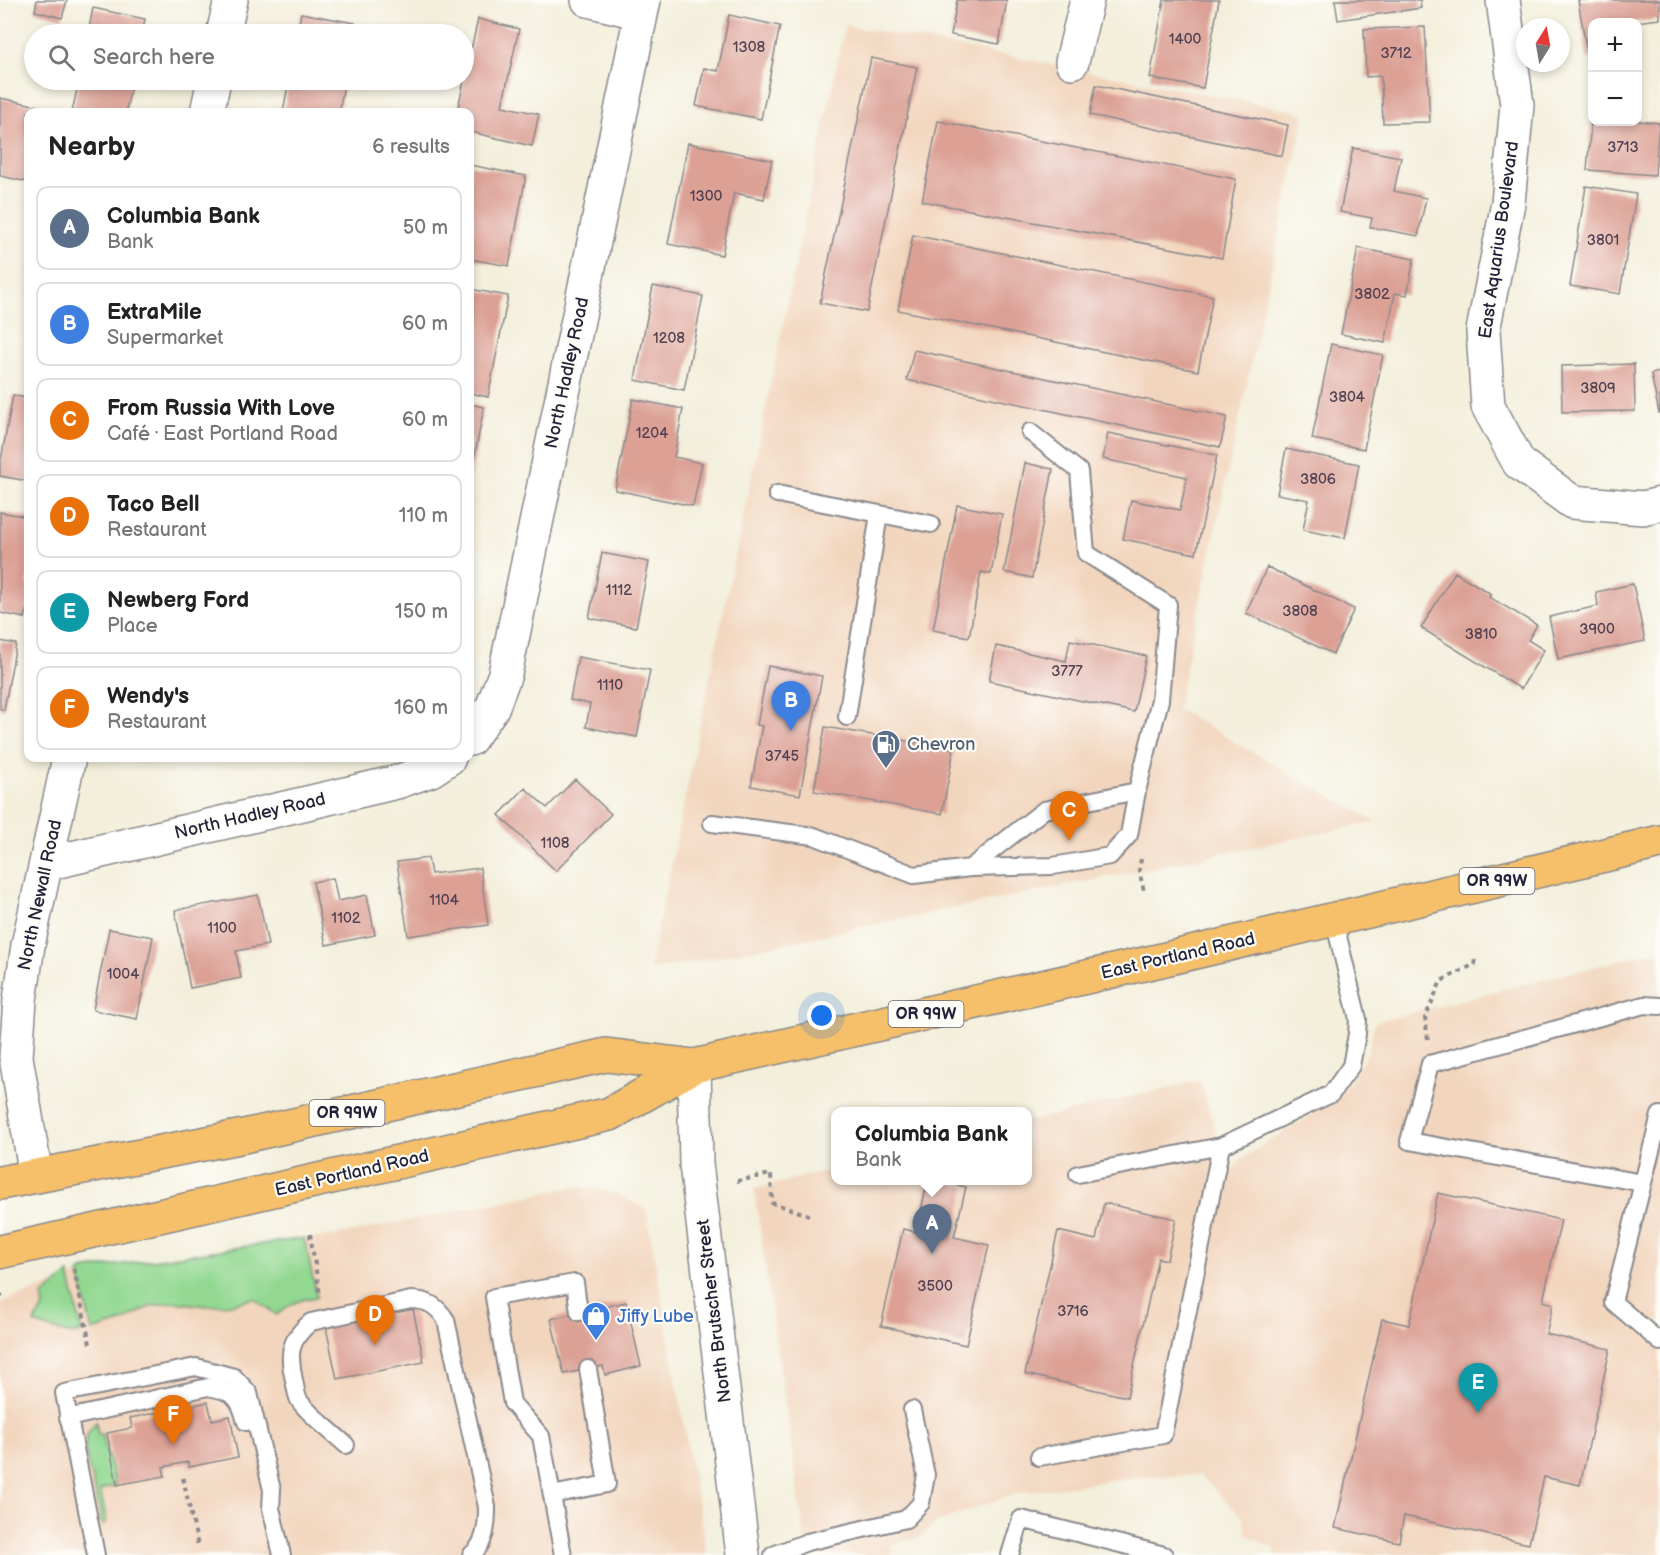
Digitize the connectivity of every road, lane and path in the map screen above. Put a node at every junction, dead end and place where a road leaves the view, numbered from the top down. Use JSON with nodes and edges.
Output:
{"nodes":[{"id":1,"x":231,"y":0,"type":"edge"},
{"id":2,"x":588,"y":0,"type":"edge"},
{"id":3,"x":1088,"y":0,"type":"edge"},
{"id":4,"x":1503,"y":0,"type":"edge"},
{"id":5,"x":643,"y":6,"type":"edge"},
{"id":6,"x":226,"y":24,"type":"edge"},
{"id":7,"x":1072,"y":62,"type":"dead end"},
{"id":8,"x":212,"y":90,"type":"edge"},
{"id":9,"x":208,"y":108,"type":"edge"},
{"id":10,"x":1030,"y":432,"type":"dead end"},
{"id":11,"x":777,"y":494,"type":"dead end"},
{"id":12,"x":1660,"y":504,"type":"edge"},
{"id":13,"x":879,"y":514,"type":"junction"},
{"id":14,"x":931,"y":524,"type":"dead end"},
{"id":15,"x":847,"y":717,"type":"dead end"},
{"id":16,"x":474,"y":733,"type":"edge"},
{"id":17,"x":68,"y":762,"type":"edge"},
{"id":18,"x":443,"y":762,"type":"edge"},
{"id":19,"x":1137,"y":791,"type":"junction"},
{"id":20,"x":712,"y":823,"type":"dead end"},
{"id":21,"x":1660,"y":842,"type":"edge"},
{"id":22,"x":1143,"y":852,"type":"dead end"},
{"id":23,"x":46,"y":864,"type":"junction"},
{"id":24,"x":970,"y":868,"type":"junction"},
{"id":25,"x":1144,"y":891,"type":"dead end"},
{"id":26,"x":1334,"y":920,"type":"junction"},
{"id":27,"x":1474,"y":957,"type":"dead end"},
{"id":28,"x":1660,"y":1006,"type":"edge"},
{"id":29,"x":1430,"y":1064,"type":"junction"},
{"id":30,"x":694,"y":1066,"type":"junction"},
{"id":31,"x":1660,"y":1115,"type":"edge"},
{"id":32,"x":1221,"y":1146,"type":"junction"},
{"id":33,"x":1078,"y":1174,"type":"dead end"},
{"id":34,"x":36,"y":1176,"type":"junction"},
{"id":35,"x":737,"y":1181,"type":"dead end"},
{"id":36,"x":0,"y":1182,"type":"edge"},
{"id":37,"x":1643,"y":1184,"type":"junction"},
{"id":38,"x":809,"y":1215,"type":"dead end"},
{"id":39,"x":309,"y":1234,"type":"dead end"},
{"id":40,"x":0,"y":1252,"type":"edge"},
{"id":41,"x":74,"y":1269,"type":"dead end"},
{"id":42,"x":579,"y":1312,"type":"dead end"},
{"id":43,"x":301,"y":1330,"type":"junction"},
{"id":44,"x":1660,"y":1341,"type":"edge"},
{"id":45,"x":90,"y":1344,"type":"dead end"},
{"id":46,"x":588,"y":1369,"type":"dead end"},
{"id":47,"x":912,"y":1410,"type":"dead end"},
{"id":48,"x":68,"y":1418,"type":"junction"},
{"id":49,"x":346,"y":1445,"type":"dead end"},
{"id":50,"x":1040,"y":1457,"type":"dead end"},
{"id":51,"x":183,"y":1478,"type":"dead end"},
{"id":52,"x":552,"y":1495,"type":"junction"},
{"id":53,"x":271,"y":1509,"type":"junction"},
{"id":54,"x":198,"y":1546,"type":"dead end"},
{"id":55,"x":96,"y":1555,"type":"edge"},
{"id":56,"x":282,"y":1555,"type":"edge"},
{"id":57,"x":471,"y":1555,"type":"edge"},
{"id":58,"x":563,"y":1555,"type":"edge"},
{"id":59,"x":743,"y":1555,"type":"edge"},
{"id":60,"x":773,"y":1555,"type":"edge"},
{"id":61,"x":1010,"y":1555,"type":"edge"},
{"id":62,"x":1164,"y":1555,"type":"edge"}],
"edges":[{"from":1,"to":6,"type":"street"},
{"from":2,"to":5,"type":"street"},
{"from":3,"to":7,"type":"street"},
{"from":4,"to":12,"type":"street","name":"East Aquarius Boulevard"},
{"from":5,"to":16,"type":"street","name":"North Hadley Road"},
{"from":8,"to":9,"type":"street"},
{"from":10,"to":19,"type":"lane"},
{"from":11,"to":13,"type":"lane"},
{"from":13,"to":14,"type":"lane"},
{"from":13,"to":15,"type":"lane"},
{"from":17,"to":23,"type":"street","name":"North Newall Road"},
{"from":18,"to":23,"type":"street","name":"North Hadley Road"},
{"from":19,"to":24,"type":"lane"},
{"from":19,"to":24,"type":"lane"},
{"from":20,"to":24,"type":"lane"},
{"from":21,"to":26,"type":"highway","name":"East Portland Road","number":"OR 99W"},
{"from":22,"to":25,"type":"path"},
{"from":23,"to":34,"type":"street","name":"North Newall Road"},
{"from":26,"to":30,"type":"highway","name":"East Portland Road","number":"OR 99W"},
{"from":26,"to":32,"type":"lane"},
{"from":27,"to":29,"type":"path"},
{"from":28,"to":29,"type":"lane"},
{"from":29,"to":37,"type":"lane"},
{"from":30,"to":34,"type":"highway","name":"East Portland Road","number":"OR 99W"},
{"from":30,"to":40,"type":"highway","name":"East Portland Road","number":"OR 99W"},
{"from":30,"to":59,"type":"street","name":"North Brutscher Street"},
{"from":31,"to":37,"type":"lane"},
{"from":32,"to":33,"type":"lane"},
{"from":32,"to":50,"type":"lane"},
{"from":34,"to":36,"type":"highway","name":"East Portland Road","number":"OR 99W"},
{"from":35,"to":38,"type":"path"},
{"from":37,"to":44,"type":"lane"},
{"from":39,"to":43,"type":"path"},
{"from":41,"to":45,"type":"path"},
{"from":42,"to":52,"type":"lane"},
{"from":43,"to":49,"type":"lane"},
{"from":43,"to":57,"type":"lane"},
{"from":46,"to":52,"type":"lane"},
{"from":47,"to":60,"type":"lane"},
{"from":48,"to":53,"type":"lane"},
{"from":48,"to":53,"type":"lane"},
{"from":48,"to":55,"type":"lane"},
{"from":51,"to":54,"type":"path"},
{"from":52,"to":58,"type":"lane"},
{"from":53,"to":56,"type":"lane"},
{"from":61,"to":62,"type":"lane"}]}
